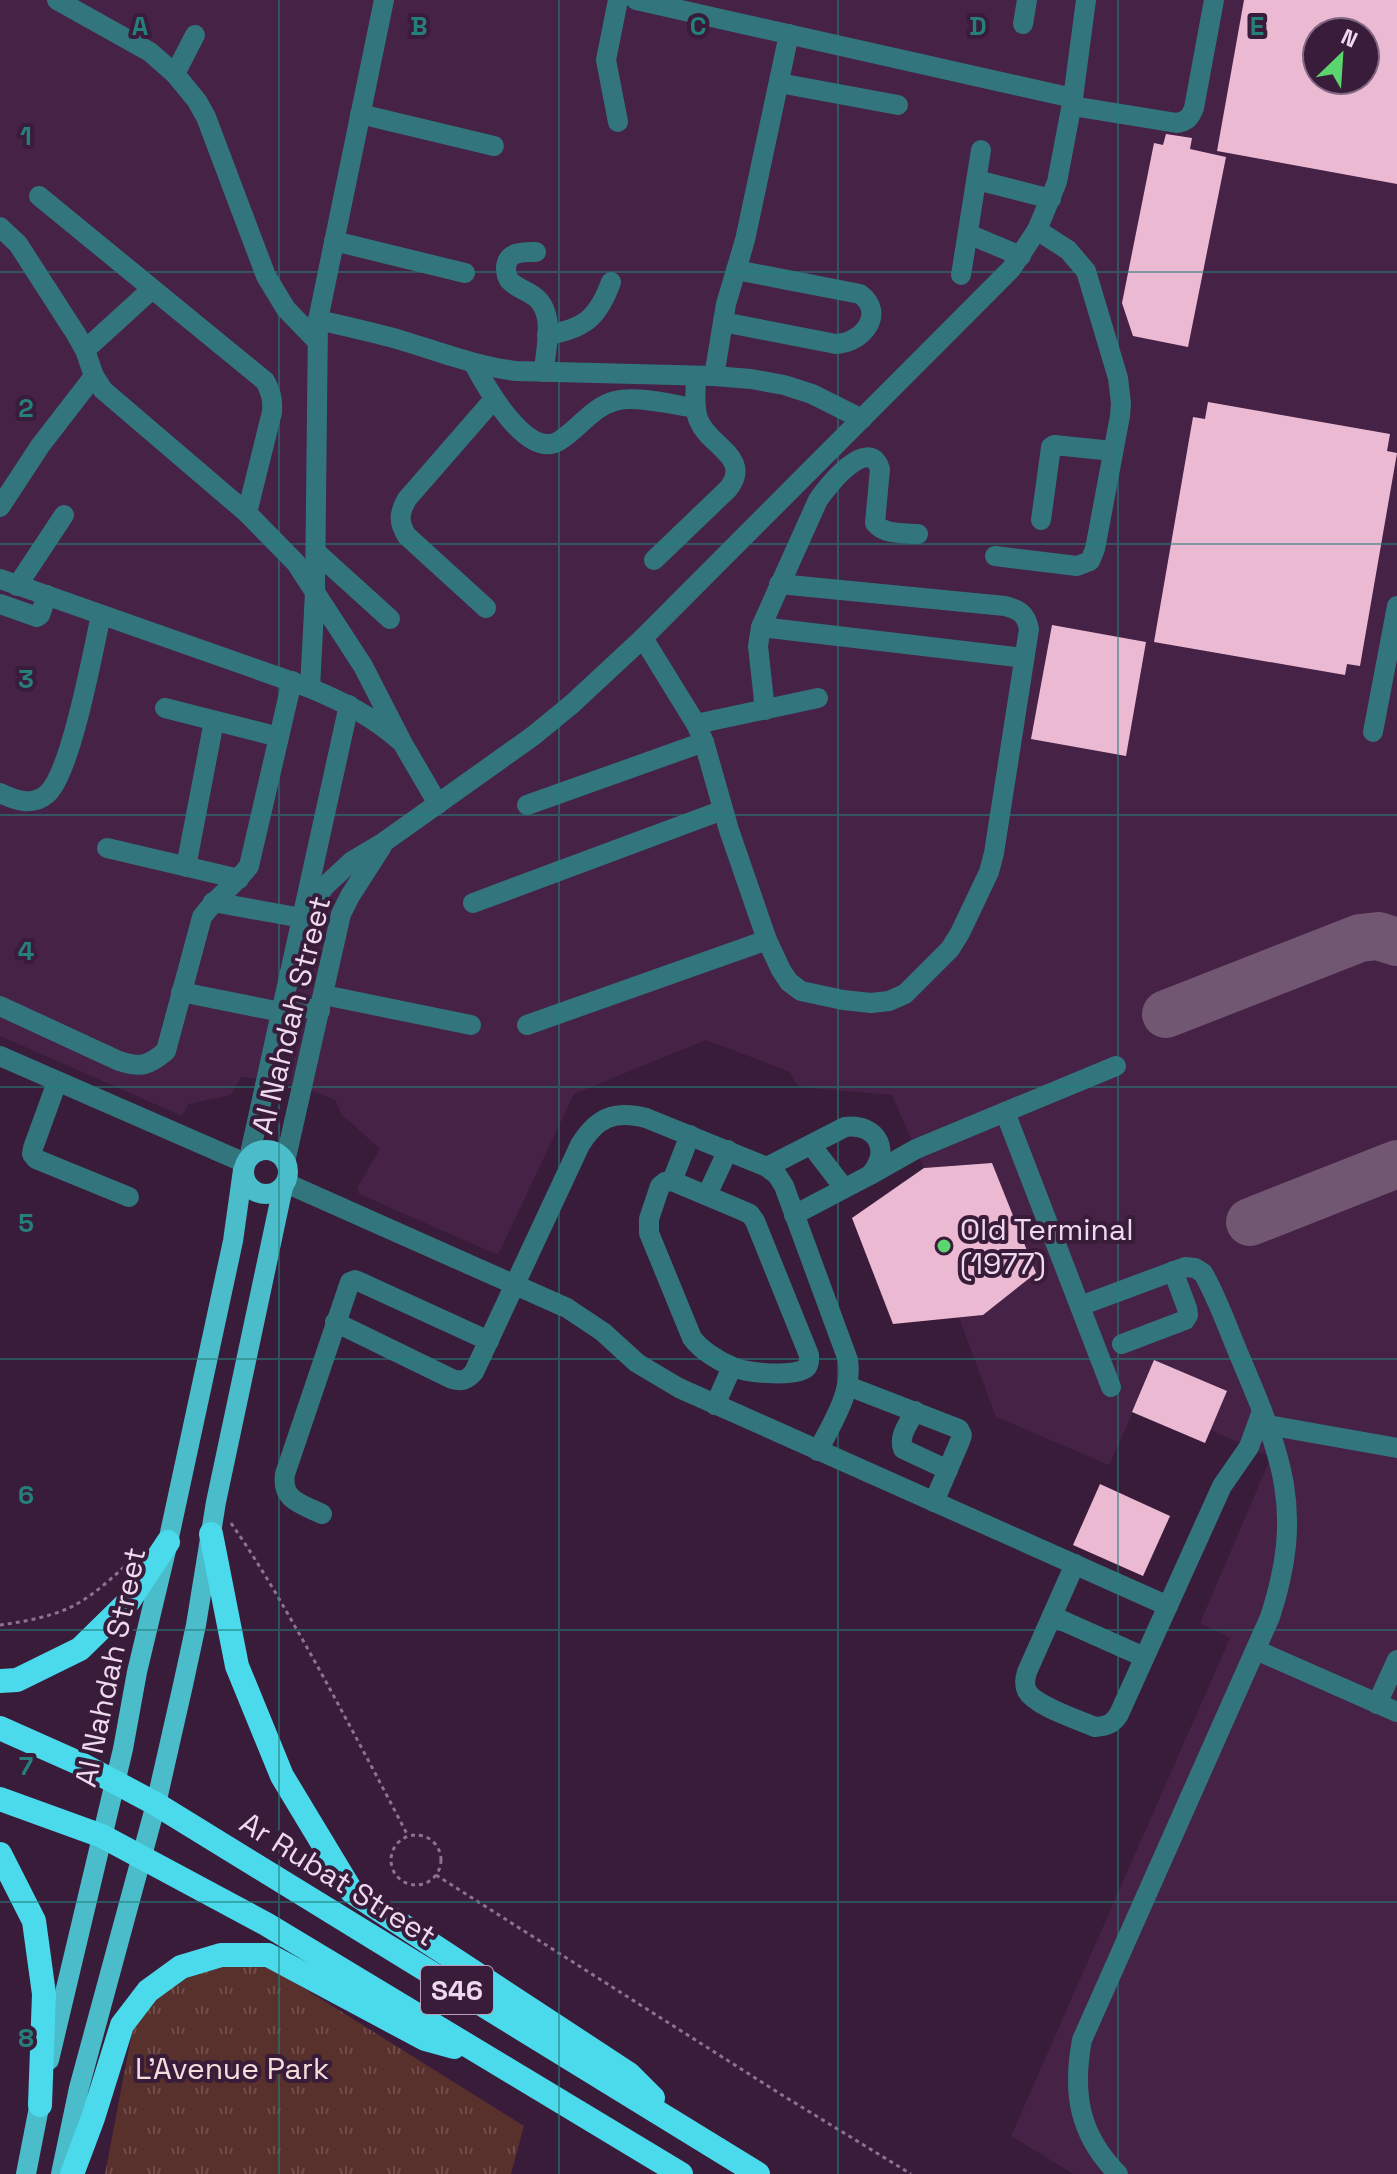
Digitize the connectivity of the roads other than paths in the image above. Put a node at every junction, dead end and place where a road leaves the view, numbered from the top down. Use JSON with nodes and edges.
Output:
{"nodes":[{"id":1,"x":57,"y":0,"type":"edge"},
{"id":2,"x":384,"y":0,"type":"edge"},
{"id":3,"x":618,"y":0,"type":"edge"},
{"id":4,"x":636,"y":0,"type":"edge"},
{"id":5,"x":1027,"y":0,"type":"edge"},
{"id":6,"x":1086,"y":0,"type":"edge"},
{"id":7,"x":1214,"y":0,"type":"edge"},
{"id":8,"x":665,"y":3,"type":"edge"},
{"id":9,"x":722,"y":9,"type":"edge"},
{"id":10,"x":1023,"y":24,"type":"dead end"},
{"id":11,"x":789,"y":34,"type":"junction"},
{"id":12,"x":195,"y":35,"type":"dead end"},
{"id":13,"x":175,"y":74,"type":"junction"},
{"id":14,"x":779,"y":83,"type":"junction"},
{"id":15,"x":1072,"y":102,"type":"junction"},
{"id":16,"x":898,"y":105,"type":"dead end"},
{"id":17,"x":360,"y":114,"type":"junction"},
{"id":18,"x":618,"y":122,"type":"dead end"},
{"id":19,"x":494,"y":146,"type":"dead end"},
{"id":20,"x":981,"y":150,"type":"dead end"},
{"id":21,"x":977,"y":180,"type":"junction"},
{"id":22,"x":39,"y":196,"type":"dead end"},
{"id":23,"x":1051,"y":199,"type":"junction"},
{"id":24,"x":0,"y":227,"type":"edge"},
{"id":25,"x":1037,"y":230,"type":"junction"},
{"id":26,"x":968,"y":234,"type":"junction"},
{"id":27,"x":334,"y":241,"type":"junction"},
{"id":28,"x":536,"y":252,"type":"dead end"},
{"id":29,"x":1021,"y":256,"type":"junction"},
{"id":30,"x":736,"y":270,"type":"junction"},
{"id":31,"x":465,"y":273,"type":"dead end"},
{"id":32,"x":961,"y":275,"type":"dead end"},
{"id":33,"x":611,"y":282,"type":"dead end"},
{"id":34,"x":152,"y":289,"type":"junction"},
{"id":35,"x":318,"y":320,"type":"junction"},
{"id":36,"x":723,"y":322,"type":"junction"},
{"id":37,"x":547,"y":335,"type":"junction"},
{"id":38,"x":317,"y":341,"type":"junction"},
{"id":39,"x":85,"y":350,"type":"junction"},
{"id":40,"x":474,"y":364,"type":"junction"},
{"id":41,"x":544,"y":372,"type":"junction"},
{"id":42,"x":94,"y":376,"type":"junction"},
{"id":43,"x":705,"y":376,"type":"junction"},
{"id":44,"x":494,"y":399,"type":"junction"},
{"id":45,"x":696,"y":408,"type":"junction"},
{"id":46,"x":862,"y":419,"type":"junction"},
{"id":47,"x":1113,"y":451,"type":"junction"},
{"id":48,"x":0,"y":507,"type":"edge"},
{"id":49,"x":247,"y":513,"type":"junction"},
{"id":50,"x":64,"y":515,"type":"dead end"},
{"id":51,"x":1041,"y":520,"type":"dead end"},
{"id":52,"x":918,"y":534,"type":"dead end"},
{"id":53,"x":316,"y":552,"type":"junction"},
{"id":54,"x":995,"y":556,"type":"dead end"},
{"id":55,"x":654,"y":560,"type":"dead end"},
{"id":56,"x":5,"y":583,"type":"edge"},
{"id":57,"x":779,"y":584,"type":"junction"},
{"id":58,"x":315,"y":592,"type":"junction"},
{"id":59,"x":47,"y":595,"type":"junction"},
{"id":60,"x":0,"y":604,"type":"edge"},
{"id":61,"x":1397,"y":606,"type":"edge"},
{"id":62,"x":486,"y":608,"type":"dead end"},
{"id":63,"x":101,"y":615,"type":"junction"},
{"id":64,"x":390,"y":619,"type":"dead end"},
{"id":65,"x":761,"y":627,"type":"junction"},
{"id":66,"x":643,"y":638,"type":"junction"},
{"id":67,"x":1024,"y":658,"type":"junction"},
{"id":68,"x":301,"y":684,"type":"junction"},
{"id":69,"x":818,"y":698,"type":"dead end"},
{"id":70,"x":349,"y":705,"type":"junction"},
{"id":71,"x":165,"y":708,"type":"dead end"},
{"id":72,"x":765,"y":710,"type":"junction"},
{"id":73,"x":214,"y":721,"type":"junction"},
{"id":74,"x":1373,"y":732,"type":"dead end"},
{"id":75,"x":700,"y":733,"type":"junction"},
{"id":76,"x":279,"y":737,"type":"junction"},
{"id":77,"x":403,"y":744,"type":"junction"},
{"id":78,"x":0,"y":793,"type":"edge"},
{"id":79,"x":438,"y":804,"type":"junction"},
{"id":80,"x":527,"y":805,"type":"dead end"},
{"id":81,"x":723,"y":810,"type":"junction"},
{"id":82,"x":384,"y":842,"type":"junction"},
{"id":83,"x":107,"y":848,"type":"dead end"},
{"id":84,"x":186,"y":867,"type":"junction"},
{"id":85,"x":239,"y":879,"type":"junction"},
{"id":86,"x":213,"y":902,"type":"junction"},
{"id":87,"x":473,"y":903,"type":"dead end"},
{"id":88,"x":306,"y":910,"type":"junction"},
{"id":89,"x":341,"y":914,"type":"junction"},
{"id":90,"x":767,"y":940,"type":"junction"},
{"id":91,"x":181,"y":992,"type":"junction"},
{"id":92,"x":322,"y":1003,"type":"junction"},
{"id":93,"x":0,"y":1006,"type":"edge"},
{"id":94,"x":282,"y":1008,"type":"junction"},
{"id":95,"x":471,"y":1025,"type":"dead end"},
{"id":96,"x":527,"y":1025,"type":"dead end"},
{"id":97,"x":0,"y":1056,"type":"edge"},
{"id":98,"x":1116,"y":1066,"type":"dead end"},
{"id":99,"x":57,"y":1082,"type":"junction"},
{"id":100,"x":1005,"y":1112,"type":"junction"},
{"id":101,"x":690,"y":1135,"type":"junction"},
{"id":102,"x":811,"y":1145,"type":"junction"},
{"id":103,"x":728,"y":1150,"type":"junction"},
{"id":104,"x":246,"y":1164,"type":"junction"},
{"id":105,"x":767,"y":1167,"type":"junction"},
{"id":106,"x":870,"y":1175,"type":"junction"},
{"id":107,"x":285,"y":1177,"type":"junction"},
{"id":108,"x":672,"y":1181,"type":"junction"},
{"id":109,"x":844,"y":1188,"type":"junction"},
{"id":110,"x":707,"y":1195,"type":"junction"},
{"id":111,"x":129,"y":1197,"type":"dead end"},
{"id":112,"x":794,"y":1215,"type":"junction"},
{"id":113,"x":1173,"y":1271,"type":"junction"},
{"id":114,"x":515,"y":1284,"type":"junction"},
{"id":115,"x":1080,"y":1306,"type":"junction"},
{"id":116,"x":335,"y":1322,"type":"junction"},
{"id":117,"x":489,"y":1341,"type":"junction"},
{"id":118,"x":1122,"y":1344,"type":"dead end"},
{"id":119,"x":732,"y":1367,"type":"junction"},
{"id":120,"x":848,"y":1386,"type":"junction"},
{"id":121,"x":1111,"y":1387,"type":"dead end"},
{"id":122,"x":715,"y":1405,"type":"junction"},
{"id":123,"x":915,"y":1411,"type":"junction"},
{"id":124,"x":1265,"y":1418,"type":"junction"},
{"id":125,"x":1397,"y":1448,"type":"edge"},
{"id":126,"x":818,"y":1451,"type":"junction"},
{"id":127,"x":948,"y":1470,"type":"junction"},
{"id":128,"x":934,"y":1502,"type":"junction"},
{"id":129,"x":322,"y":1514,"type":"dead end"},
{"id":130,"x":211,"y":1534,"type":"junction"},
{"id":131,"x":168,"y":1542,"type":"junction"},
{"id":132,"x":1075,"y":1564,"type":"junction"},
{"id":133,"x":1168,"y":1606,"type":"junction"},
{"id":134,"x":1052,"y":1616,"type":"junction"},
{"id":135,"x":1256,"y":1650,"type":"junction"},
{"id":136,"x":1144,"y":1657,"type":"junction"},
{"id":137,"x":1397,"y":1660,"type":"edge"},
{"id":138,"x":0,"y":1681,"type":"edge"},
{"id":139,"x":1377,"y":1704,"type":"junction"},
{"id":140,"x":1397,"y":1712,"type":"edge"},
{"id":141,"x":0,"y":1728,"type":"edge"},
{"id":142,"x":116,"y":1783,"type":"junction"},
{"id":143,"x":0,"y":1799,"type":"edge"},
{"id":144,"x":156,"y":1804,"type":"junction"},
{"id":145,"x":102,"y":1836,"type":"junction"},
{"id":146,"x":0,"y":1854,"type":"edge"},
{"id":147,"x":142,"y":1858,"type":"junction"},
{"id":148,"x":482,"y":2054,"type":"junction"},
{"id":149,"x":40,"y":2105,"type":"junction"},
{"id":150,"x":690,"y":2133,"type":"junction"},
{"id":151,"x":675,"y":2171,"type":"edge"},
{"id":152,"x":26,"y":2174,"type":"edge"},
{"id":153,"x":61,"y":2174,"type":"edge"},
{"id":154,"x":72,"y":2174,"type":"edge"},
{"id":155,"x":758,"y":2174,"type":"edge"},
{"id":156,"x":1118,"y":2174,"type":"edge"}],
"edges":[{"from":1,"to":13,"type":"lane"},
{"from":2,"to":17,"type":"lane"},
{"from":3,"to":18,"type":"lane"},
{"from":4,"to":8,"type":"lane"},
{"from":5,"to":10,"type":"lane"},
{"from":6,"to":15,"type":"lane"},
{"from":7,"to":15,"type":"lane"},
{"from":8,"to":9,"type":"lane"},
{"from":9,"to":11,"type":"lane"},
{"from":11,"to":14,"type":"lane"},
{"from":11,"to":15,"type":"lane"},
{"from":12,"to":13,"type":"lane"},
{"from":13,"to":38,"type":"lane"},
{"from":14,"to":16,"type":"lane"},
{"from":14,"to":30,"type":"lane"},
{"from":15,"to":23,"type":"lane"},
{"from":17,"to":19,"type":"lane"},
{"from":17,"to":27,"type":"lane"},
{"from":20,"to":21,"type":"lane"},
{"from":21,"to":23,"type":"lane"},
{"from":21,"to":26,"type":"lane"},
{"from":22,"to":34,"type":"lane"},
{"from":23,"to":25,"type":"lane"},
{"from":24,"to":39,"type":"lane"},
{"from":25,"to":29,"type":"lane"},
{"from":25,"to":47,"type":"lane"},
{"from":26,"to":29,"type":"lane"},
{"from":26,"to":32,"type":"lane"},
{"from":27,"to":31,"type":"lane"},
{"from":27,"to":35,"type":"lane"},
{"from":28,"to":37,"type":"lane"},
{"from":29,"to":46,"type":"lane"},
{"from":30,"to":36,"type":"lane"},
{"from":30,"to":36,"type":"lane"},
{"from":33,"to":37,"type":"lane"},
{"from":34,"to":39,"type":"lane"},
{"from":34,"to":49,"type":"lane"},
{"from":35,"to":38,"type":"lane"},
{"from":35,"to":40,"type":"lane"},
{"from":36,"to":43,"type":"lane"},
{"from":37,"to":41,"type":"lane"},
{"from":38,"to":53,"type":"lane"},
{"from":39,"to":42,"type":"lane"},
{"from":40,"to":41,"type":"lane"},
{"from":40,"to":44,"type":"lane"},
{"from":41,"to":43,"type":"lane"},
{"from":42,"to":48,"type":"lane"},
{"from":42,"to":49,"type":"lane"},
{"from":43,"to":45,"type":"lane"},
{"from":43,"to":46,"type":"lane"},
{"from":44,"to":45,"type":"lane"},
{"from":44,"to":62,"type":"lane"},
{"from":45,"to":55,"type":"lane"},
{"from":46,"to":66,"type":"lane"},
{"from":47,"to":51,"type":"lane"},
{"from":47,"to":54,"type":"lane"},
{"from":49,"to":58,"type":"lane"},
{"from":50,"to":56,"type":"lane"},
{"from":52,"to":57,"type":"lane"},
{"from":53,"to":58,"type":"lane"},
{"from":53,"to":64,"type":"lane"},
{"from":56,"to":59,"type":"lane"},
{"from":57,"to":65,"type":"lane"},
{"from":57,"to":67,"type":"lane"},
{"from":58,"to":68,"type":"lane"},
{"from":58,"to":77,"type":"lane"},
{"from":59,"to":60,"type":"lane"},
{"from":59,"to":63,"type":"lane"},
{"from":61,"to":74,"type":"lane"},
{"from":63,"to":68,"type":"lane"},
{"from":63,"to":78,"type":"lane"},
{"from":65,"to":67,"type":"lane"},
{"from":65,"to":72,"type":"lane"},
{"from":66,"to":75,"type":"lane"},
{"from":66,"to":79,"type":"lane"},
{"from":67,"to":90,"type":"lane"},
{"from":68,"to":70,"type":"lane"},
{"from":68,"to":76,"type":"lane"},
{"from":69,"to":72,"type":"lane"},
{"from":70,"to":77,"type":"lane"},
{"from":70,"to":88,"type":"lane","name":"Al Nahdah Street"},
{"from":71,"to":73,"type":"lane"},
{"from":72,"to":75,"type":"lane"},
{"from":73,"to":76,"type":"lane"},
{"from":73,"to":84,"type":"lane"},
{"from":75,"to":80,"type":"lane"},
{"from":75,"to":81,"type":"lane"},
{"from":76,"to":85,"type":"lane"},
{"from":77,"to":79,"type":"lane"},
{"from":79,"to":82,"type":"lane"},
{"from":81,"to":87,"type":"lane"},
{"from":81,"to":90,"type":"lane"},
{"from":82,"to":88,"type":"lane"},
{"from":82,"to":89,"type":"lane","name":"Al Nahdah Street"},
{"from":83,"to":84,"type":"lane"},
{"from":84,"to":85,"type":"lane"},
{"from":85,"to":86,"type":"lane"},
{"from":86,"to":88,"type":"lane"},
{"from":86,"to":91,"type":"lane"},
{"from":88,"to":89,"type":"lane"},
{"from":88,"to":94,"type":"lane","name":"Al Nahdah Street"},
{"from":89,"to":92,"type":"lane","name":"Al Nahdah Street"},
{"from":90,"to":96,"type":"lane"},
{"from":91,"to":93,"type":"lane"},
{"from":91,"to":94,"type":"lane"},
{"from":92,"to":94,"type":"lane"},
{"from":92,"to":95,"type":"lane"},
{"from":92,"to":107,"type":"lane","name":"Al Nahdah Street"},
{"from":94,"to":104,"type":"lane","name":"Al Nahdah Street"},
{"from":97,"to":99,"type":"lane"},
{"from":98,"to":100,"type":"lane"},
{"from":99,"to":104,"type":"lane"},
{"from":99,"to":111,"type":"lane"},
{"from":100,"to":106,"type":"lane"},
{"from":100,"to":115,"type":"lane"},
{"from":101,"to":103,"type":"lane"},
{"from":101,"to":108,"type":"lane"},
{"from":101,"to":114,"type":"lane"},
{"from":102,"to":105,"type":"lane"},
{"from":102,"to":106,"type":"lane"},
{"from":102,"to":109,"type":"lane"},
{"from":103,"to":105,"type":"lane"},
{"from":103,"to":110,"type":"lane"},
{"from":104,"to":107,"type":"main road"},
{"from":104,"to":107,"type":"main road"},
{"from":104,"to":131,"type":"main road","name":"Al Nahdah Street"},
{"from":105,"to":112,"type":"lane"},
{"from":106,"to":109,"type":"lane"},
{"from":107,"to":114,"type":"lane"},
{"from":107,"to":130,"type":"main road","name":"Al Nahdah Street"},
{"from":108,"to":110,"type":"lane"},
{"from":108,"to":119,"type":"lane"},
{"from":109,"to":112,"type":"lane"},
{"from":110,"to":119,"type":"lane"},
{"from":112,"to":120,"type":"lane"},
{"from":113,"to":115,"type":"lane"},
{"from":113,"to":118,"type":"lane"},
{"from":113,"to":124,"type":"lane"},
{"from":114,"to":117,"type":"lane"},
{"from":114,"to":122,"type":"lane"},
{"from":115,"to":121,"type":"lane"},
{"from":116,"to":117,"type":"lane"},
{"from":116,"to":117,"type":"lane"},
{"from":116,"to":129,"type":"lane"},
{"from":119,"to":122,"type":"lane"},
{"from":120,"to":123,"type":"lane"},
{"from":120,"to":126,"type":"lane"},
{"from":122,"to":126,"type":"lane"},
{"from":123,"to":127,"type":"lane"},
{"from":123,"to":127,"type":"lane"},
{"from":124,"to":125,"type":"lane"},
{"from":124,"to":133,"type":"lane"},
{"from":124,"to":135,"type":"lane"},
{"from":126,"to":128,"type":"lane"},
{"from":127,"to":128,"type":"lane"},
{"from":128,"to":132,"type":"lane"},
{"from":130,"to":144,"type":"main road","name":"Al Nahdah Street"},
{"from":130,"to":150,"type":"highway"},
{"from":131,"to":138,"type":"highway"},
{"from":131,"to":142,"type":"main road","name":"Al Nahdah Street"},
{"from":132,"to":133,"type":"lane"},
{"from":132,"to":134,"type":"lane"},
{"from":133,"to":136,"type":"lane"},
{"from":134,"to":136,"type":"lane"},
{"from":134,"to":136,"type":"lane"},
{"from":135,"to":139,"type":"lane"},
{"from":135,"to":156,"type":"lane"},
{"from":137,"to":139,"type":"lane"},
{"from":139,"to":140,"type":"lane"},
{"from":141,"to":142,"type":"highway","name":"Ar Rubat Street","number":"S46"},
{"from":142,"to":144,"type":"highway","name":"Ar Rubat Street","number":"S46"},
{"from":142,"to":145,"type":"main road","name":"Al Nahdah Street"},
{"from":143,"to":145,"type":"highway","number":"S46"},
{"from":144,"to":147,"type":"main road","name":"Al Nahdah Street"},
{"from":144,"to":150,"type":"highway","name":"Ar Rubat Street","number":"S46"},
{"from":145,"to":147,"type":"highway","number":"S46"},
{"from":145,"to":149,"type":"main road","name":"Al Nahdah Street"},
{"from":146,"to":149,"type":"highway"},
{"from":147,"to":148,"type":"highway","number":"S46"},
{"from":147,"to":153,"type":"main road","name":"Al Nahdah Street"},
{"from":148,"to":151,"type":"highway","number":"S46"},
{"from":148,"to":154,"type":"highway"},
{"from":149,"to":152,"type":"main road","name":"Al Nahdah Street"},
{"from":150,"to":155,"type":"highway","name":"Ar Rubat Street","number":"S46"}]}
